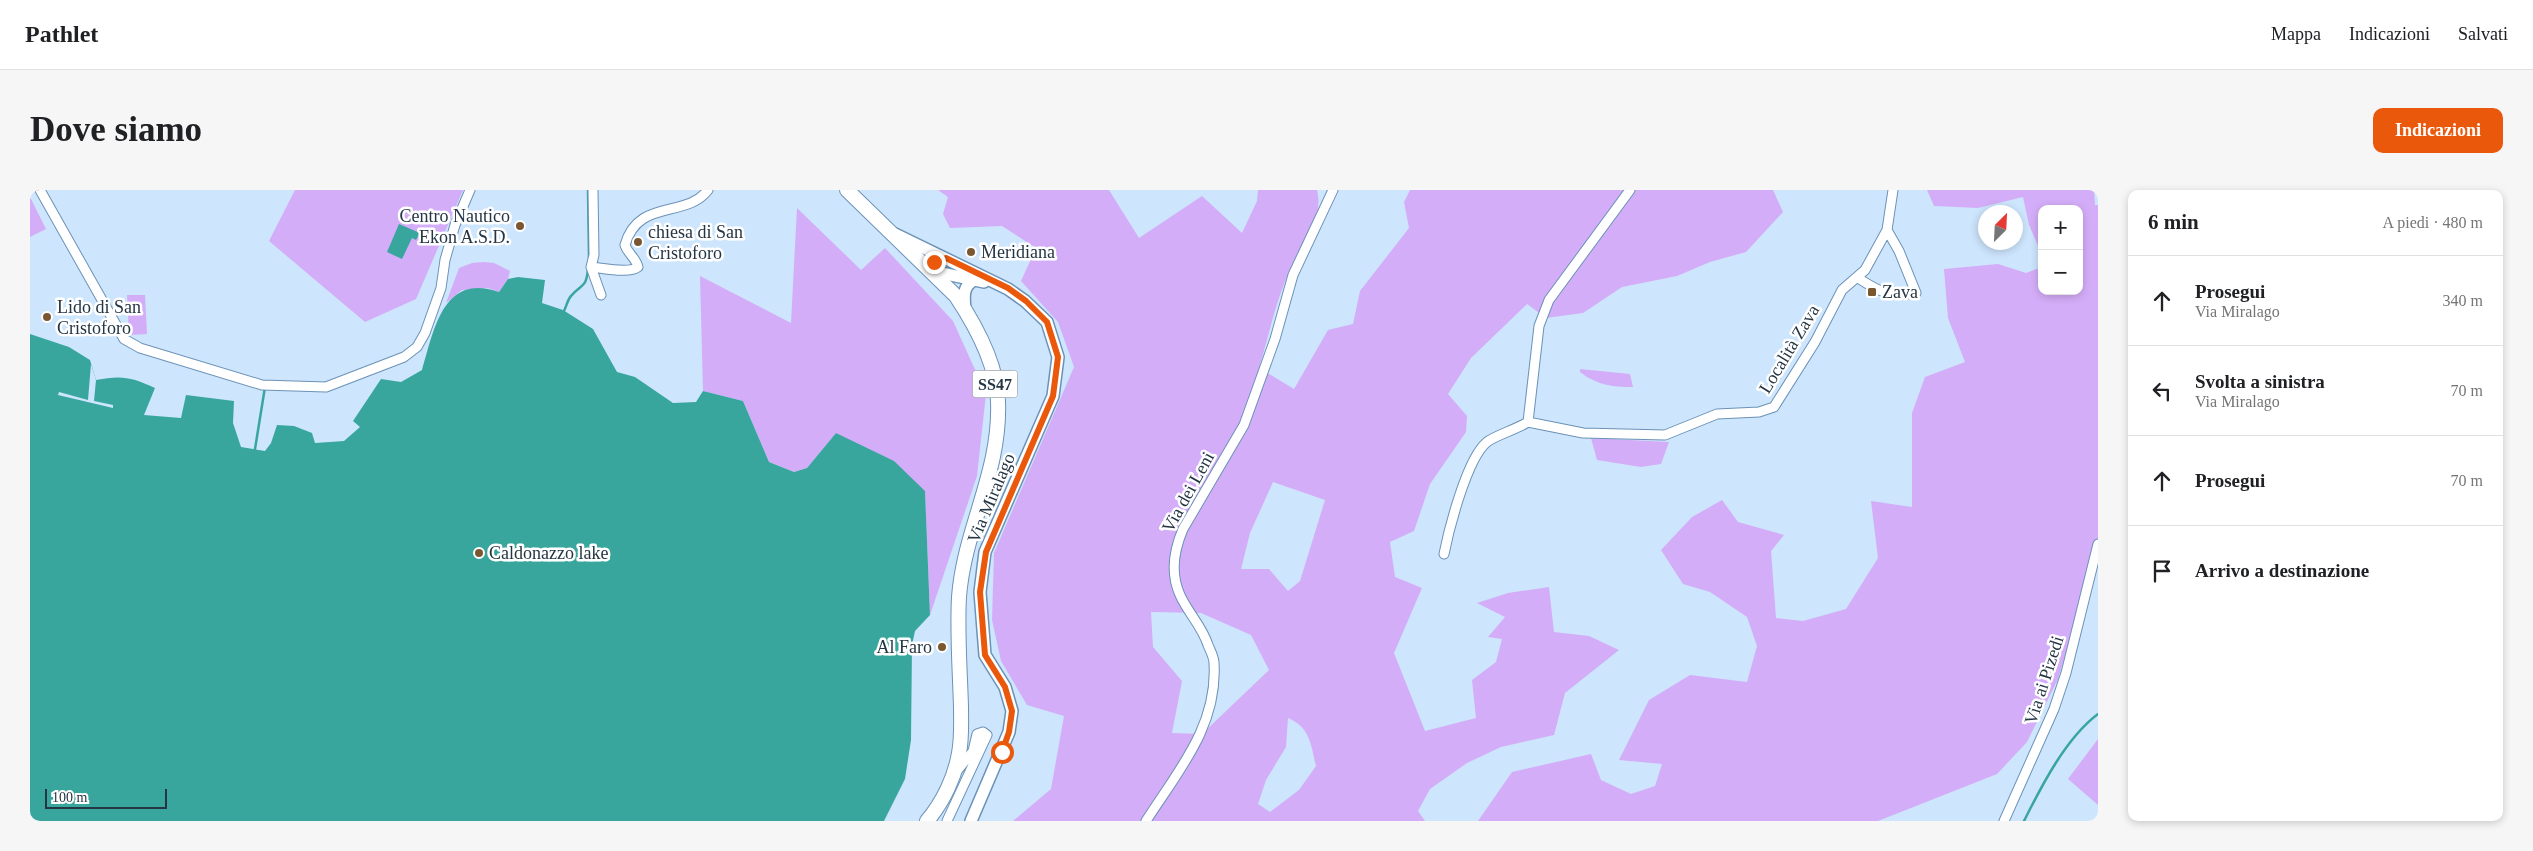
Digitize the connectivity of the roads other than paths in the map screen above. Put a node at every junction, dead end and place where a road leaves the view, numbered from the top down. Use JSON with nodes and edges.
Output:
{"nodes":[{"id":1,"x":40,"y":190,"type":"edge"},
{"id":2,"x":470,"y":190,"type":"edge"},
{"id":3,"x":593,"y":190,"type":"edge"},
{"id":4,"x":708,"y":190,"type":"edge"},
{"id":5,"x":847,"y":190,"type":"edge"},
{"id":6,"x":1333,"y":190,"type":"edge"},
{"id":7,"x":1630,"y":190,"type":"edge"},
{"id":8,"x":1893,"y":190,"type":"edge"},
{"id":9,"x":1887,"y":230,"type":"junction"},
{"id":10,"x":891,"y":232,"type":"junction"},
{"id":11,"x":946,"y":258,"type":"junction"},
{"id":12,"x":591,"y":267,"type":"junction"},
{"id":13,"x":931,"y":270,"type":"junction"},
{"id":14,"x":1858,"y":278,"type":"junction"},
{"id":15,"x":974,"y":280,"type":"junction"},
{"id":16,"x":1008,"y":288,"type":"junction"},
{"id":17,"x":601,"y":295,"type":"dead end"},
{"id":18,"x":965,"y":310,"type":"junction"},
{"id":19,"x":1528,"y":422,"type":"junction"},
{"id":20,"x":2098,"y":544,"type":"edge"},
{"id":21,"x":1444,"y":554,"type":"dead end"},
{"id":22,"x":953,"y":776,"type":"junction"},
{"id":23,"x":927,"y":821,"type":"edge"},
{"id":24,"x":947,"y":821,"type":"edge"},
{"id":25,"x":971,"y":821,"type":"edge"},
{"id":26,"x":1146,"y":821,"type":"edge"},
{"id":27,"x":2004,"y":821,"type":"edge"}],
"edges":[{"from":1,"to":2,"type":"street"},
{"from":3,"to":12,"type":"street"},
{"from":4,"to":12,"type":"street"},
{"from":5,"to":10,"type":"main road","number":"SS47"},
{"from":6,"to":26,"type":"street","name":"Via dei Leni"},
{"from":7,"to":19,"type":"street"},
{"from":8,"to":9,"type":"street"},
{"from":9,"to":14,"type":"street"},
{"from":9,"to":14,"type":"street"},
{"from":10,"to":11,"type":"street"},
{"from":10,"to":13,"type":"main road","number":"SS47"},
{"from":11,"to":13,"type":"street"},
{"from":11,"to":16,"type":"street"},
{"from":12,"to":17,"type":"street"},
{"from":13,"to":15,"type":"street"},
{"from":13,"to":18,"type":"main road","number":"SS47"},
{"from":14,"to":19,"type":"street","name":"Località Zava"},
{"from":15,"to":16,"type":"street"},
{"from":15,"to":18,"type":"street"},
{"from":16,"to":25,"type":"street","name":"Via Miralago"},
{"from":18,"to":22,"type":"main road","number":"SS47"},
{"from":19,"to":21,"type":"street"},
{"from":20,"to":27,"type":"street","name":"Via ai Pizedi"},
{"from":22,"to":23,"type":"main road","number":"SS47"},
{"from":22,"to":24,"type":"street"}]}
